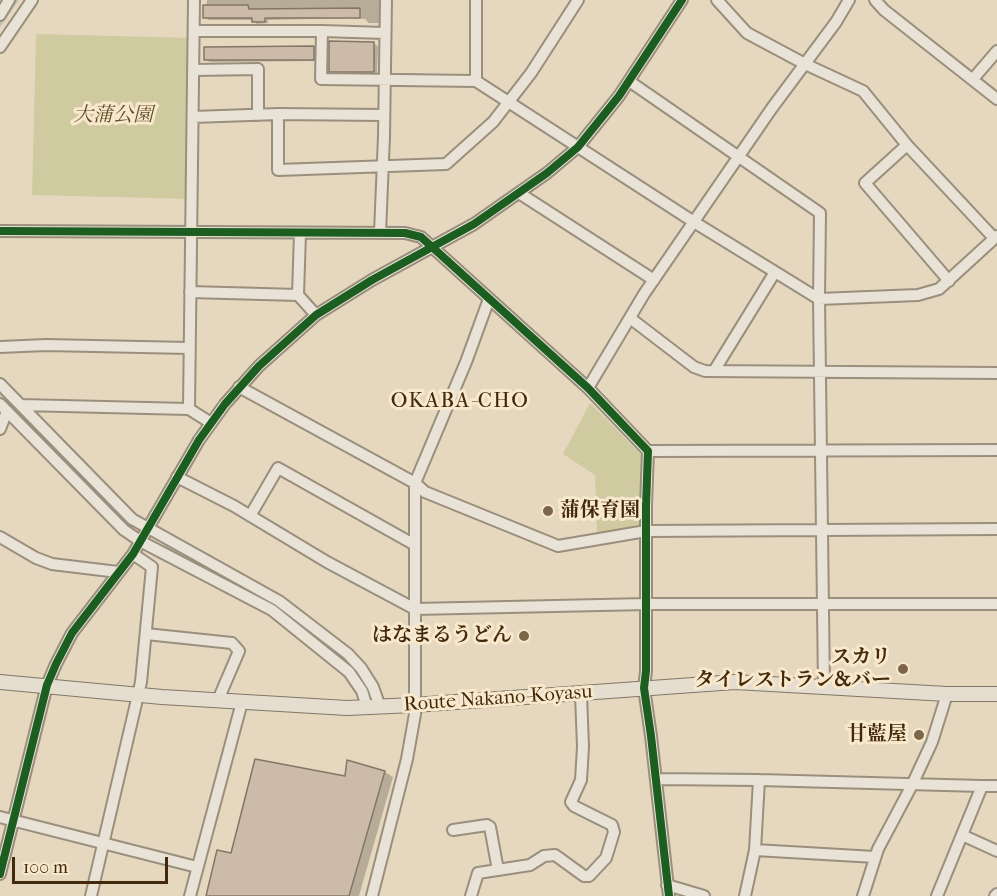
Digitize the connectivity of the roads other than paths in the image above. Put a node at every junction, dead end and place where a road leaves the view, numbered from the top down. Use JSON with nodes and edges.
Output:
{"nodes":[{"id":1,"x":9,"y":0,"type":"edge"},
{"id":2,"x":32,"y":0,"type":"edge"},
{"id":3,"x":194,"y":0,"type":"edge"},
{"id":4,"x":386,"y":0,"type":"edge"},
{"id":5,"x":476,"y":0,"type":"edge"},
{"id":6,"x":578,"y":0,"type":"edge"},
{"id":7,"x":682,"y":0,"type":"edge"},
{"id":8,"x":717,"y":0,"type":"edge"},
{"id":9,"x":849,"y":0,"type":"edge"},
{"id":10,"x":875,"y":0,"type":"edge"},
{"id":11,"x":0,"y":15,"type":"edge"},
{"id":12,"x":194,"y":31,"type":"junction"},
{"id":13,"x":322,"y":31,"type":"junction"},
{"id":14,"x":385,"y":33,"type":"junction"},
{"id":15,"x":0,"y":47,"type":"edge"},
{"id":16,"x":997,"y":51,"type":"edge"},
{"id":17,"x":805,"y":64,"type":"junction"},
{"id":18,"x":194,"y":70,"type":"junction"},
{"id":19,"x":973,"y":80,"type":"junction"},
{"id":20,"x":384,"y":81,"type":"junction"},
{"id":21,"x":476,"y":81,"type":"junction"},
{"id":22,"x":629,"y":81,"type":"junction"},
{"id":23,"x":997,"y":99,"type":"edge"},
{"id":24,"x":508,"y":102,"type":"junction"},
{"id":25,"x":278,"y":114,"type":"junction"},
{"id":26,"x":258,"y":115,"type":"junction"},
{"id":27,"x":384,"y":115,"type":"junction"},
{"id":28,"x":193,"y":117,"type":"junction"},
{"id":29,"x":907,"y":145,"type":"junction"},
{"id":30,"x":578,"y":147,"type":"junction"},
{"id":31,"x":740,"y":156,"type":"junction"},
{"id":32,"x":383,"y":168,"type":"junction"},
{"id":33,"x":519,"y":194,"type":"junction"},
{"id":34,"x":694,"y":222,"type":"junction"},
{"id":35,"x":0,"y":231,"type":"edge"},
{"id":36,"x":190,"y":231,"type":"junction"},
{"id":37,"x":300,"y":233,"type":"junction"},
{"id":38,"x":380,"y":233,"type":"junction"},
{"id":39,"x":996,"y":237,"type":"edge"},
{"id":40,"x":432,"y":246,"type":"junction"},
{"id":41,"x":775,"y":272,"type":"junction"},
{"id":42,"x":654,"y":280,"type":"junction"},
{"id":43,"x":949,"y":281,"type":"junction"},
{"id":44,"x":190,"y":292,"type":"junction"},
{"id":45,"x":298,"y":295,"type":"junction"},
{"id":46,"x":489,"y":299,"type":"junction"},
{"id":47,"x":819,"y":299,"type":"junction"},
{"id":48,"x":316,"y":315,"type":"junction"},
{"id":49,"x":630,"y":318,"type":"junction"},
{"id":50,"x":0,"y":347,"type":"edge"},
{"id":51,"x":189,"y":348,"type":"junction"},
{"id":52,"x":714,"y":371,"type":"junction"},
{"id":53,"x":820,"y":371,"type":"junction"},
{"id":54,"x":997,"y":373,"type":"edge"},
{"id":55,"x":0,"y":384,"type":"edge"},
{"id":56,"x":239,"y":387,"type":"junction"},
{"id":57,"x":588,"y":388,"type":"junction"},
{"id":58,"x":21,"y":405,"type":"junction"},
{"id":59,"x":3,"y":408,"type":"edge"},
{"id":60,"x":189,"y":409,"type":"junction"},
{"id":61,"x":212,"y":423,"type":"junction"},
{"id":62,"x":0,"y":429,"type":"edge"},
{"id":63,"x":997,"y":450,"type":"edge"},
{"id":64,"x":648,"y":451,"type":"junction"},
{"id":65,"x":821,"y":452,"type":"junction"},
{"id":66,"x":177,"y":477,"type":"junction"},
{"id":67,"x":415,"y":483,"type":"junction"},
{"id":68,"x":250,"y":516,"type":"junction"},
{"id":69,"x":148,"y":528,"type":"junction"},
{"id":70,"x":997,"y":529,"type":"edge"},
{"id":71,"x":646,"y":531,"type":"junction"},
{"id":72,"x":823,"y":531,"type":"junction"},
{"id":73,"x":0,"y":537,"type":"edge"},
{"id":74,"x":140,"y":541,"type":"junction"},
{"id":75,"x":415,"y":545,"type":"junction"},
{"id":76,"x":133,"y":554,"type":"junction"},
{"id":77,"x":118,"y":572,"type":"junction"},
{"id":78,"x":647,"y":604,"type":"junction"},
{"id":79,"x":997,"y":604,"type":"edge"},
{"id":80,"x":823,"y":605,"type":"junction"},
{"id":81,"x":415,"y":609,"type":"junction"},
{"id":82,"x":146,"y":634,"type":"junction"},
{"id":83,"x":0,"y":682,"type":"edge"},
{"id":84,"x":47,"y":686,"type":"junction"},
{"id":85,"x":824,"y":686,"type":"junction"},
{"id":86,"x":644,"y":688,"type":"junction"},
{"id":87,"x":139,"y":694,"type":"junction"},
{"id":88,"x":581,"y":694,"type":"junction"},
{"id":89,"x":947,"y":694,"type":"junction"},
{"id":90,"x":997,"y":694,"type":"edge"},
{"id":91,"x":218,"y":700,"type":"junction"},
{"id":92,"x":242,"y":702,"type":"junction"},
{"id":93,"x":414,"y":705,"type":"junction"},
{"id":94,"x":373,"y":707,"type":"junction"},
{"id":95,"x":656,"y":779,"type":"junction"},
{"id":96,"x":759,"y":780,"type":"junction"},
{"id":97,"x":912,"y":785,"type":"junction"},
{"id":98,"x":981,"y":786,"type":"junction"},
{"id":99,"x":997,"y":786,"type":"edge"},
{"id":100,"x":0,"y":817,"type":"edge"},
{"id":101,"x":14,"y":821,"type":"junction"},
{"id":102,"x":453,"y":830,"type":"dead end"},
{"id":103,"x":962,"y":836,"type":"junction"},
{"id":104,"x":104,"y":844,"type":"junction"},
{"id":105,"x":755,"y":850,"type":"junction"},
{"id":106,"x":997,"y":851,"type":"edge"},
{"id":107,"x":875,"y":857,"type":"junction"},
{"id":108,"x":197,"y":867,"type":"junction"},
{"id":109,"x":498,"y":870,"type":"junction"},
{"id":110,"x":0,"y":874,"type":"edge"},
{"id":111,"x":668,"y":890,"type":"edge"},
{"id":112,"x":91,"y":896,"type":"edge"},
{"id":113,"x":190,"y":896,"type":"edge"},
{"id":114,"x":372,"y":896,"type":"edge"},
{"id":115,"x":471,"y":896,"type":"edge"},
{"id":116,"x":705,"y":896,"type":"edge"},
{"id":117,"x":745,"y":896,"type":"edge"},
{"id":118,"x":863,"y":896,"type":"edge"},
{"id":119,"x":937,"y":896,"type":"edge"}],
"edges":[{"from":1,"to":11,"type":"street"},
{"from":2,"to":15,"type":"street"},
{"from":3,"to":12,"type":"street"},
{"from":4,"to":14,"type":"street"},
{"from":5,"to":21,"type":"street"},
{"from":6,"to":24,"type":"street"},
{"from":7,"to":22,"type":"street"},
{"from":8,"to":17,"type":"street"},
{"from":9,"to":17,"type":"street"},
{"from":10,"to":19,"type":"street"},
{"from":12,"to":13,"type":"street"},
{"from":12,"to":18,"type":"street"},
{"from":13,"to":14,"type":"street"},
{"from":13,"to":20,"type":"street"},
{"from":14,"to":20,"type":"street"},
{"from":16,"to":19,"type":"street"},
{"from":17,"to":29,"type":"street"},
{"from":17,"to":31,"type":"street"},
{"from":18,"to":26,"type":"street"},
{"from":18,"to":28,"type":"street"},
{"from":19,"to":23,"type":"street"},
{"from":20,"to":21,"type":"street"},
{"from":20,"to":27,"type":"street"},
{"from":21,"to":24,"type":"street"},
{"from":22,"to":30,"type":"street"},
{"from":22,"to":31,"type":"street"},
{"from":24,"to":30,"type":"street"},
{"from":24,"to":32,"type":"street"},
{"from":25,"to":26,"type":"street"},
{"from":25,"to":27,"type":"street"},
{"from":25,"to":32,"type":"street"},
{"from":26,"to":28,"type":"street"},
{"from":27,"to":32,"type":"street"},
{"from":28,"to":36,"type":"street"},
{"from":29,"to":39,"type":"street"},
{"from":29,"to":43,"type":"street"},
{"from":30,"to":33,"type":"street"},
{"from":30,"to":34,"type":"street"},
{"from":31,"to":34,"type":"street"},
{"from":31,"to":47,"type":"street"},
{"from":32,"to":38,"type":"street"},
{"from":33,"to":40,"type":"street"},
{"from":33,"to":42,"type":"street"},
{"from":34,"to":41,"type":"street"},
{"from":34,"to":42,"type":"street"},
{"from":35,"to":36,"type":"street"},
{"from":36,"to":37,"type":"street"},
{"from":36,"to":44,"type":"street"},
{"from":37,"to":38,"type":"street"},
{"from":37,"to":45,"type":"street"},
{"from":38,"to":40,"type":"street"},
{"from":39,"to":43,"type":"street"},
{"from":40,"to":46,"type":"street"},
{"from":40,"to":48,"type":"street"},
{"from":41,"to":47,"type":"street"},
{"from":41,"to":52,"type":"street"},
{"from":42,"to":49,"type":"street"},
{"from":43,"to":47,"type":"street"},
{"from":44,"to":45,"type":"street"},
{"from":44,"to":51,"type":"street"},
{"from":45,"to":48,"type":"street"},
{"from":46,"to":57,"type":"street"},
{"from":46,"to":67,"type":"street"},
{"from":47,"to":53,"type":"street"},
{"from":48,"to":56,"type":"street"},
{"from":49,"to":52,"type":"street"},
{"from":49,"to":57,"type":"street"},
{"from":50,"to":51,"type":"street"},
{"from":51,"to":60,"type":"street"},
{"from":52,"to":53,"type":"street"},
{"from":53,"to":54,"type":"street"},
{"from":53,"to":65,"type":"street"},
{"from":55,"to":58,"type":"street"},
{"from":56,"to":61,"type":"street"},
{"from":56,"to":67,"type":"street"},
{"from":57,"to":64,"type":"street"},
{"from":58,"to":60,"type":"street"},
{"from":58,"to":69,"type":"street"},
{"from":59,"to":62,"type":"street"},
{"from":59,"to":74,"type":"street"},
{"from":60,"to":61,"type":"street"},
{"from":61,"to":66,"type":"street"},
{"from":63,"to":65,"type":"street"},
{"from":64,"to":65,"type":"street"},
{"from":64,"to":71,"type":"street"},
{"from":65,"to":72,"type":"street"},
{"from":66,"to":68,"type":"street"},
{"from":66,"to":69,"type":"street"},
{"from":67,"to":71,"type":"street"},
{"from":67,"to":75,"type":"street"},
{"from":68,"to":75,"type":"street"},
{"from":68,"to":81,"type":"street"},
{"from":69,"to":74,"type":"street"},
{"from":69,"to":94,"type":"street"},
{"from":70,"to":72,"type":"street"},
{"from":71,"to":72,"type":"street"},
{"from":71,"to":78,"type":"street"},
{"from":72,"to":80,"type":"street"},
{"from":73,"to":77,"type":"street"},
{"from":74,"to":76,"type":"street"},
{"from":74,"to":94,"type":"street"},
{"from":75,"to":81,"type":"street"},
{"from":76,"to":77,"type":"street"},
{"from":76,"to":82,"type":"street"},
{"from":77,"to":84,"type":"street"},
{"from":78,"to":80,"type":"street"},
{"from":78,"to":81,"type":"street"},
{"from":78,"to":86,"type":"street"},
{"from":79,"to":80,"type":"street"},
{"from":80,"to":85,"type":"street"},
{"from":81,"to":93,"type":"street"},
{"from":82,"to":87,"type":"street"},
{"from":82,"to":91,"type":"street"},
{"from":83,"to":84,"type":"main road","name":"Route Nakano-Koyasu"},
{"from":84,"to":87,"type":"main road","name":"Route Nakano-Koyasu"},
{"from":84,"to":101,"type":"street"},
{"from":85,"to":86,"type":"main road","name":"Route Nakano-Koyasu"},
{"from":85,"to":89,"type":"main road","name":"Route Nakano-Koyasu"},
{"from":86,"to":88,"type":"main road","name":"Route Nakano-Koyasu"},
{"from":86,"to":95,"type":"street"},
{"from":87,"to":91,"type":"main road","name":"Route Nakano-Koyasu"},
{"from":87,"to":104,"type":"street"},
{"from":88,"to":93,"type":"main road","name":"Route Nakano-Koyasu"},
{"from":88,"to":109,"type":"street"},
{"from":89,"to":90,"type":"main road","name":"Route Nakano-Koyasu"},
{"from":89,"to":97,"type":"street"},
{"from":91,"to":92,"type":"main road","name":"Route Nakano-Koyasu"},
{"from":92,"to":94,"type":"main road","name":"Route Nakano-Koyasu"},
{"from":92,"to":108,"type":"street"},
{"from":93,"to":94,"type":"main road","name":"Route Nakano-Koyasu"},
{"from":93,"to":114,"type":"street"},
{"from":95,"to":96,"type":"street"},
{"from":95,"to":111,"type":"street"},
{"from":96,"to":97,"type":"street"},
{"from":96,"to":105,"type":"street"},
{"from":97,"to":98,"type":"street"},
{"from":97,"to":107,"type":"street"},
{"from":98,"to":99,"type":"street"},
{"from":98,"to":103,"type":"street"},
{"from":100,"to":101,"type":"street"},
{"from":101,"to":104,"type":"street"},
{"from":101,"to":110,"type":"street"},
{"from":102,"to":109,"type":"street"},
{"from":103,"to":106,"type":"street"},
{"from":103,"to":119,"type":"street"},
{"from":104,"to":108,"type":"street"},
{"from":104,"to":112,"type":"street"},
{"from":105,"to":107,"type":"street"},
{"from":105,"to":117,"type":"street"},
{"from":107,"to":118,"type":"street"},
{"from":108,"to":113,"type":"street"},
{"from":109,"to":115,"type":"street"},
{"from":111,"to":116,"type":"street"}]}
